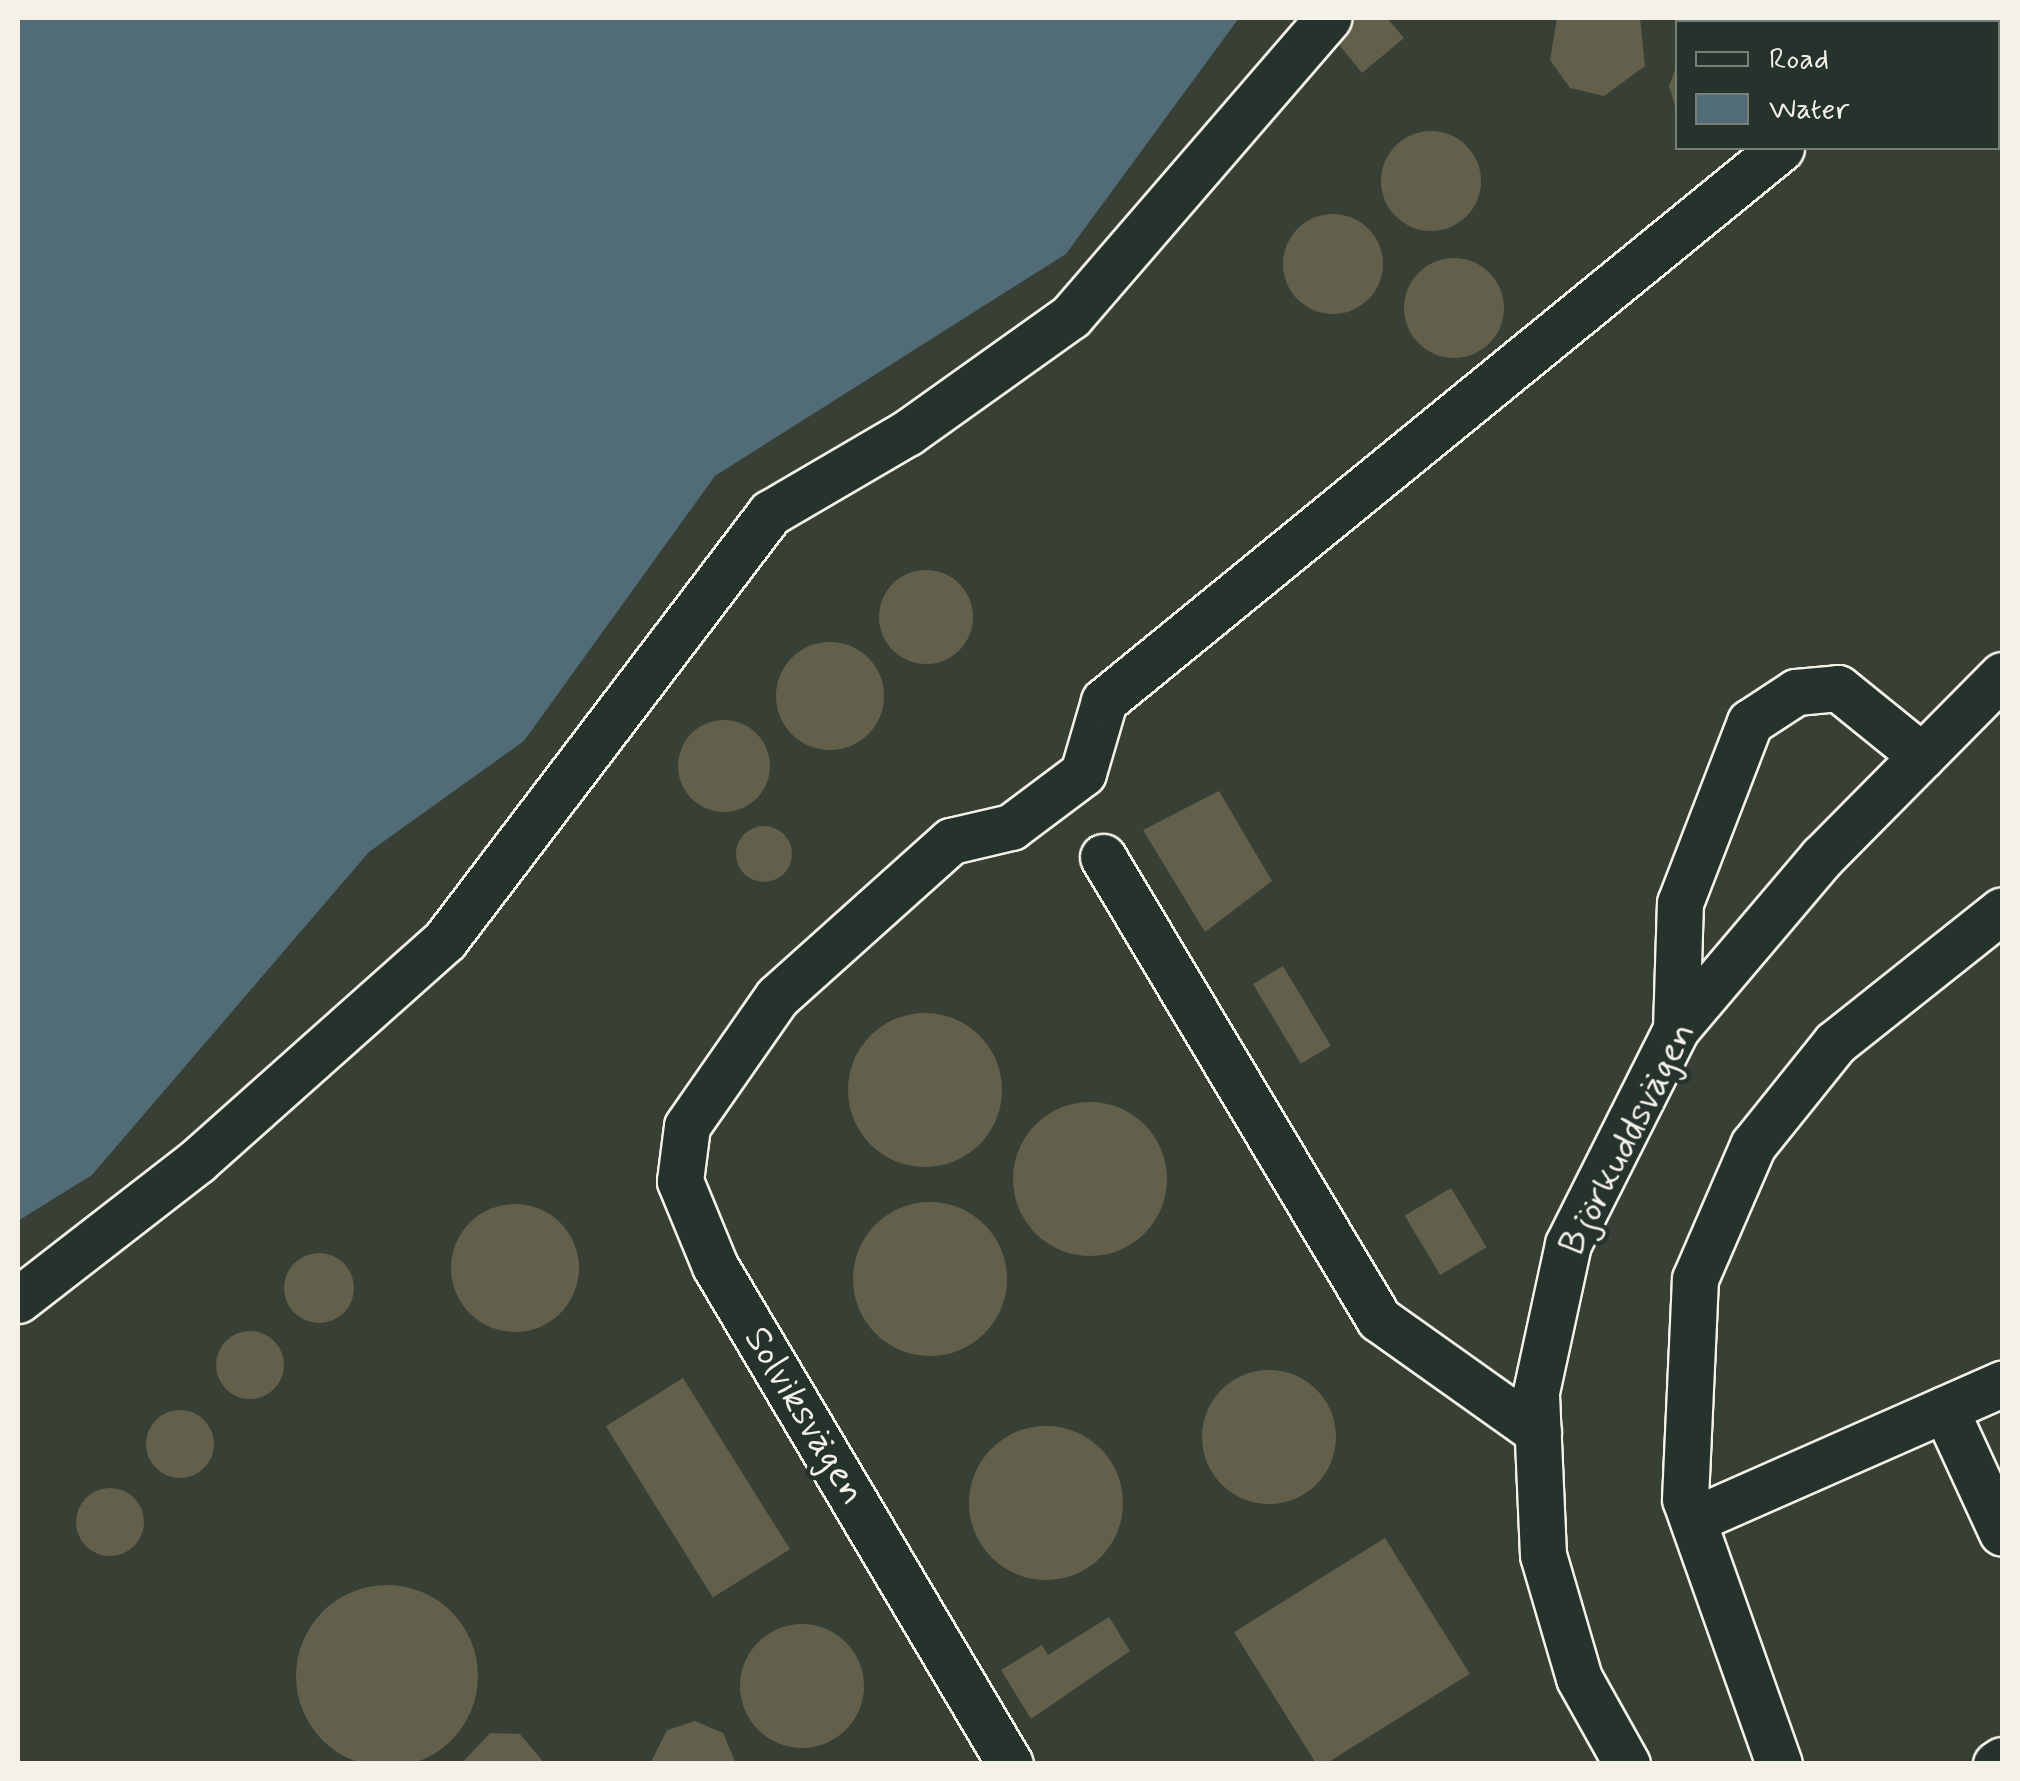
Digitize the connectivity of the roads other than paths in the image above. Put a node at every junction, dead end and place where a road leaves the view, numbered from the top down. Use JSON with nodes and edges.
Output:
{"nodes":[{"id":1,"x":1328,"y":18,"type":"edge"},
{"id":2,"x":1779,"y":150,"type":"edge"},
{"id":3,"x":2002,"y":675,"type":"edge"},
{"id":4,"x":1922,"y":756,"type":"junction"},
{"id":5,"x":1103,"y":857,"type":"dead end"},
{"id":6,"x":2002,"y":910,"type":"edge"},
{"id":7,"x":1676,"y":1029,"type":"junction"},
{"id":8,"x":18,"y":1300,"type":"edge"},
{"id":9,"x":2002,"y":1384,"type":"edge"},
{"id":10,"x":1945,"y":1409,"type":"junction"},
{"id":11,"x":1538,"y":1432,"type":"junction"},
{"id":12,"x":1693,"y":1520,"type":"junction"},
{"id":13,"x":2002,"y":1533,"type":"edge"},
{"id":14,"x":2002,"y":1760,"type":"edge"},
{"id":15,"x":1010,"y":1764,"type":"edge"},
{"id":16,"x":1627,"y":1764,"type":"edge"},
{"id":17,"x":1779,"y":1764,"type":"edge"},
{"id":18,"x":1996,"y":1764,"type":"edge"}],
"edges":[{"from":1,"to":8,"type":"street"},
{"from":2,"to":15,"type":"street","name":"Solviksvägen"},
{"from":3,"to":4,"type":"street","name":"Björkuddsvägen"},
{"from":4,"to":7,"type":"street","name":"Björkuddsvägen"},
{"from":4,"to":7,"type":"street"},
{"from":5,"to":11,"type":"street"},
{"from":6,"to":12,"type":"street"},
{"from":7,"to":11,"type":"street","name":"Björkuddsvägen"},
{"from":9,"to":10,"type":"street"},
{"from":10,"to":12,"type":"street"},
{"from":10,"to":13,"type":"street"},
{"from":11,"to":16,"type":"street","name":"Björkuddsvägen"},
{"from":12,"to":17,"type":"street"},
{"from":14,"to":18,"type":"street"}]}
